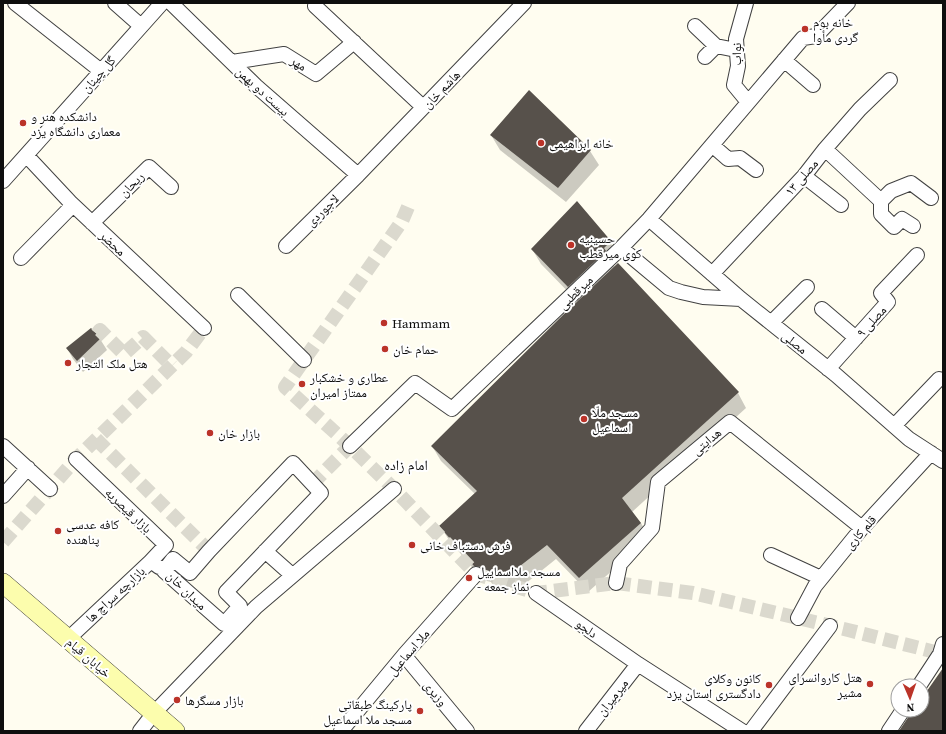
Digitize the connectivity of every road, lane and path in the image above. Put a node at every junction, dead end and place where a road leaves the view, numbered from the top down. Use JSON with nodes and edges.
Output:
{"nodes":[{"id":1,"x":15,"y":3,"type":"edge"},
{"id":2,"x":115,"y":3,"type":"edge"},
{"id":3,"x":162,"y":3,"type":"edge"},
{"id":4,"x":171,"y":3,"type":"edge"},
{"id":5,"x":316,"y":3,"type":"edge"},
{"id":6,"x":524,"y":3,"type":"edge"},
{"id":7,"x":746,"y":3,"type":"edge"},
{"id":8,"x":848,"y":3,"type":"edge"},
{"id":9,"x":141,"y":26,"type":"junction"},
{"id":10,"x":695,"y":26,"type":"dead end"},
{"id":11,"x":354,"y":42,"type":"junction"},
{"id":12,"x":716,"y":46,"type":"junction"},
{"id":13,"x":736,"y":50,"type":"junction"},
{"id":14,"x":705,"y":57,"type":"dead end"},
{"id":15,"x":784,"y":60,"type":"junction"},
{"id":16,"x":232,"y":62,"type":"junction"},
{"id":17,"x":101,"y":71,"type":"junction"},
{"id":18,"x":890,"y":80,"type":"dead end"},
{"id":19,"x":814,"y":85,"type":"dead end"},
{"id":20,"x":748,"y":102,"type":"junction"},
{"id":21,"x":423,"y":107,"type":"junction"},
{"id":22,"x":712,"y":146,"type":"junction"},
{"id":23,"x":825,"y":149,"type":"junction"},
{"id":24,"x":26,"y":155,"type":"junction"},
{"id":25,"x":756,"y":170,"type":"dead end"},
{"id":26,"x":358,"y":175,"type":"junction"},
{"id":27,"x":804,"y":176,"type":"junction"},
{"id":28,"x":3,"y":181,"type":"edge"},
{"id":29,"x":171,"y":187,"type":"dead end"},
{"id":30,"x":931,"y":198,"type":"dead end"},
{"id":31,"x":881,"y":201,"type":"junction"},
{"id":32,"x":73,"y":205,"type":"junction"},
{"id":33,"x":841,"y":205,"type":"dead end"},
{"id":34,"x":649,"y":219,"type":"junction"},
{"id":35,"x":92,"y":223,"type":"junction"},
{"id":36,"x":913,"y":226,"type":"dead end"},
{"id":37,"x":286,"y":246,"type":"dead end"},
{"id":38,"x":622,"y":248,"type":"junction"},
{"id":39,"x":917,"y":255,"type":"dead end"},
{"id":40,"x":21,"y":258,"type":"dead end"},
{"id":41,"x":712,"y":274,"type":"junction"},
{"id":42,"x":807,"y":287,"type":"dead end"},
{"id":43,"x":238,"y":295,"type":"dead end"},
{"id":44,"x":741,"y":299,"type":"junction"},
{"id":45,"x":822,"y":309,"type":"dead end"},
{"id":46,"x":771,"y":323,"type":"junction"},
{"id":47,"x":204,"y":328,"type":"dead end"},
{"id":48,"x":856,"y":338,"type":"junction"},
{"id":49,"x":304,"y":360,"type":"dead end"},
{"id":50,"x":828,"y":369,"type":"junction"},
{"id":51,"x":939,"y":380,"type":"dead end"},
{"id":52,"x":894,"y":426,"type":"junction"},
{"id":53,"x":3,"y":446,"type":"edge"},
{"id":54,"x":350,"y":446,"type":"tunnel mouth"},
{"id":55,"x":937,"y":457,"type":"edge"},
{"id":56,"x":76,"y":459,"type":"dead end"},
{"id":57,"x":28,"y":468,"type":"junction"},
{"id":58,"x":394,"y":488,"type":"dead end"},
{"id":59,"x":50,"y":489,"type":"dead end"},
{"id":60,"x":3,"y":496,"type":"edge"},
{"id":61,"x":862,"y":528,"type":"junction"},
{"id":62,"x":266,"y":551,"type":"junction"},
{"id":63,"x":771,"y":555,"type":"dead end"},
{"id":64,"x":151,"y":561,"type":"junction"},
{"id":65,"x":164,"y":570,"type":"junction"},
{"id":66,"x":476,"y":574,"type":"dead end"},
{"id":67,"x":292,"y":575,"type":"junction"},
{"id":68,"x":821,"y":578,"type":"junction"},
{"id":69,"x":616,"y":583,"type":"dead end"},
{"id":70,"x":3,"y":584,"type":"edge"},
{"id":71,"x":536,"y":593,"type":"dead end"},
{"id":72,"x":798,"y":618,"type":"dead end"},
{"id":73,"x":231,"y":625,"type":"junction"},
{"id":74,"x":830,"y":626,"type":"dead end"},
{"id":75,"x":68,"y":639,"type":"junction"},
{"id":76,"x":943,"y":644,"type":"edge"},
{"id":77,"x":404,"y":655,"type":"junction"},
{"id":78,"x":638,"y":664,"type":"junction"},
{"id":79,"x":924,"y":678,"type":"edge"},
{"id":80,"x":154,"y":714,"type":"junction"},
{"id":81,"x":898,"y":718,"type":"edge"},
{"id":82,"x":140,"y":731,"type":"edge"},
{"id":83,"x":175,"y":731,"type":"edge"},
{"id":84,"x":341,"y":731,"type":"edge"},
{"id":85,"x":467,"y":731,"type":"edge"},
{"id":86,"x":586,"y":731,"type":"edge"},
{"id":87,"x":742,"y":731,"type":"edge"},
{"id":88,"x":751,"y":731,"type":"edge"},
{"id":89,"x":889,"y":731,"type":"edge"}],
"edges":[{"from":1,"to":17,"type":"street"},
{"from":2,"to":9,"type":"street"},
{"from":3,"to":9,"type":"street","name":"گل چینان"},
{"from":4,"to":16,"type":"street","name":"بیست دو بهمن"},
{"from":5,"to":11,"type":"street"},
{"from":6,"to":21,"type":"street","name":"هاشم خان"},
{"from":7,"to":13,"type":"street","name":"نواب"},
{"from":8,"to":15,"type":"street","name":"میرقطبی"},
{"from":9,"to":17,"type":"street","name":"گل چینان"},
{"from":10,"to":12,"type":"street"},
{"from":11,"to":16,"type":"street","name":"مهر"},
{"from":11,"to":21,"type":"street"},
{"from":12,"to":13,"type":"street"},
{"from":12,"to":14,"type":"street"},
{"from":13,"to":20,"type":"street","name":"نواب"},
{"from":15,"to":19,"type":"street"},
{"from":15,"to":20,"type":"street","name":"میرقطبی"},
{"from":16,"to":26,"type":"street","name":"بیست دو بهمن"},
{"from":17,"to":24,"type":"street","name":"گل چینان"},
{"from":18,"to":23,"type":"street","name":"مصلی ۱۳"},
{"from":20,"to":22,"type":"street","name":"میرقطبی"},
{"from":21,"to":26,"type":"street","name":"هاشم خان"},
{"from":22,"to":25,"type":"street"},
{"from":22,"to":34,"type":"street","name":"میرقطبی"},
{"from":23,"to":27,"type":"street","name":"مصلی ۱۳"},
{"from":23,"to":31,"type":"street"},
{"from":24,"to":28,"type":"street","name":"گل چینان"},
{"from":24,"to":32,"type":"street","name":"محضر"},
{"from":26,"to":37,"type":"street","name":"لاجوردی"},
{"from":27,"to":33,"type":"street"},
{"from":27,"to":41,"type":"street","name":"مصلی ۱۳"},
{"from":29,"to":35,"type":"street","name":"ریحان"},
{"from":30,"to":31,"type":"street"},
{"from":31,"to":36,"type":"street"},
{"from":32,"to":35,"type":"street","name":"محضر"},
{"from":32,"to":40,"type":"street"},
{"from":34,"to":38,"type":"street","name":"میرقطبی"},
{"from":34,"to":41,"type":"street","name":"مصلی"},
{"from":35,"to":47,"type":"street","name":"محضر"},
{"from":38,"to":44,"type":"street"},
{"from":38,"to":54,"type":"street","name":"میرقطبی"},
{"from":39,"to":48,"type":"street","name":"مصلی ۹"},
{"from":41,"to":44,"type":"street","name":"مصلی"},
{"from":42,"to":46,"type":"street"},
{"from":43,"to":49,"type":"street"},
{"from":44,"to":46,"type":"street","name":"مصلی"},
{"from":45,"to":48,"type":"street"},
{"from":46,"to":50,"type":"street","name":"مصلی"},
{"from":48,"to":50,"type":"street","name":"مصلی ۹"},
{"from":50,"to":52,"type":"street","name":"مصلی"},
{"from":51,"to":52,"type":"street"},
{"from":52,"to":55,"type":"street","name":"مصلی"},
{"from":53,"to":57,"type":"street"},
{"from":55,"to":61,"type":"street","name":"قلم کاری"},
{"from":56,"to":64,"type":"street","name":"بازار قیصریه"},
{"from":57,"to":59,"type":"street"},
{"from":57,"to":60,"type":"street"},
{"from":58,"to":67,"type":"street"},
{"from":61,"to":68,"type":"street","name":"قلم کاری"},
{"from":61,"to":69,"type":"street","name":"هدایتی"},
{"from":62,"to":65,"type":"street","name":"میدان خان"},
{"from":62,"to":67,"type":"street"},
{"from":62,"to":73,"type":"street","name":"میدان خان"},
{"from":63,"to":68,"type":"street"},
{"from":64,"to":65,"type":"street","name":"بازارچه سراچ ها"},
{"from":64,"to":75,"type":"street","name":"بازارچه سراچ ها"},
{"from":65,"to":73,"type":"street","name":"میدان خان"},
{"from":66,"to":77,"type":"street","name":"ملا اسماعیل"},
{"from":67,"to":73,"type":"street"},
{"from":68,"to":72,"type":"street","name":"قلم کاری"},
{"from":70,"to":75,"type":"main road","name":"خیابان قیام"},
{"from":71,"to":78,"type":"street","name":"دلجو"},
{"from":73,"to":80,"type":"street"},
{"from":74,"to":88,"type":"street"},
{"from":75,"to":80,"type":"main road","name":"خیابان قیام"},
{"from":76,"to":79,"type":"street"},
{"from":77,"to":84,"type":"street","name":"ملا اسماعیل"},
{"from":77,"to":85,"type":"street","name":"وزیری"},
{"from":78,"to":86,"type":"street","name":"میرمیران"},
{"from":78,"to":87,"type":"street","name":"دلجو"},
{"from":80,"to":82,"type":"street"},
{"from":80,"to":83,"type":"main road","name":"خیابان قیام"},
{"from":81,"to":89,"type":"street"}]}
